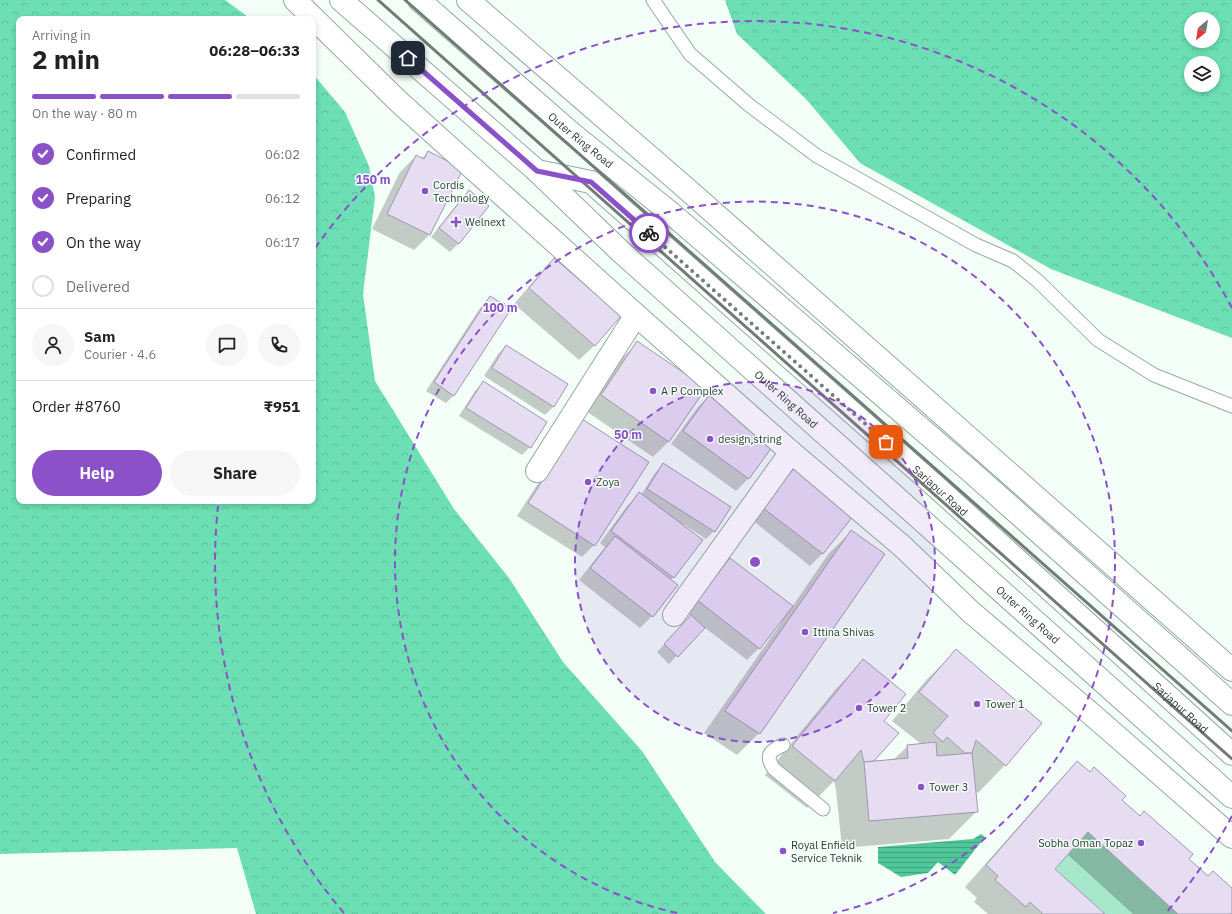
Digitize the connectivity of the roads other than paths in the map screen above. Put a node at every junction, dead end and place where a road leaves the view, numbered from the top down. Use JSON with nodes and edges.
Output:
{"nodes":[{"id":1,"x":295,"y":0,"type":"edge"},
{"id":2,"x":341,"y":0,"type":"edge"},
{"id":3,"x":419,"y":0,"type":"edge"},
{"id":4,"x":468,"y":0,"type":"edge"},
{"id":5,"x":653,"y":0,"type":"edge"},
{"id":6,"x":311,"y":16,"type":"edge"},
{"id":7,"x":316,"y":21,"type":"edge"},
{"id":8,"x":537,"y":171,"type":"junction"},
{"id":9,"x":636,"y":315,"type":"junction"},
{"id":10,"x":1232,"y":406,"type":"edge"},
{"id":11,"x":791,"y":452,"type":"junction"},
{"id":12,"x":537,"y":471,"type":"dead end"},
{"id":13,"x":674,"y":615,"type":"dead end"},
{"id":14,"x":1232,"y":670,"type":"edge"},
{"id":15,"x":1232,"y":704,"type":"edge"},
{"id":16,"x":782,"y":745,"type":"dead end"},
{"id":17,"x":1232,"y":754,"type":"edge"},
{"id":18,"x":1232,"y":797,"type":"edge"},
{"id":19,"x":823,"y":809,"type":"dead end"},
{"id":20,"x":1232,"y":837,"type":"edge"}],
"edges":[{"from":1,"to":6,"type":"main road"},
{"from":2,"to":8,"type":"main road","name":"Outer Ring Road"},
{"from":3,"to":15,"type":"main road","name":"Outer Ring Road"},
{"from":4,"to":14,"type":"main road"},
{"from":5,"to":10,"type":"lane"},
{"from":7,"to":9,"type":"main road"},
{"from":8,"to":17,"type":"main road","name":"Sarjapur Road"},
{"from":8,"to":18,"type":"main road","name":"Outer Ring Road"},
{"from":9,"to":11,"type":"main road"},
{"from":9,"to":12,"type":"main road"},
{"from":11,"to":13,"type":"main road"},
{"from":11,"to":20,"type":"main road"},
{"from":16,"to":19,"type":"lane"}]}
